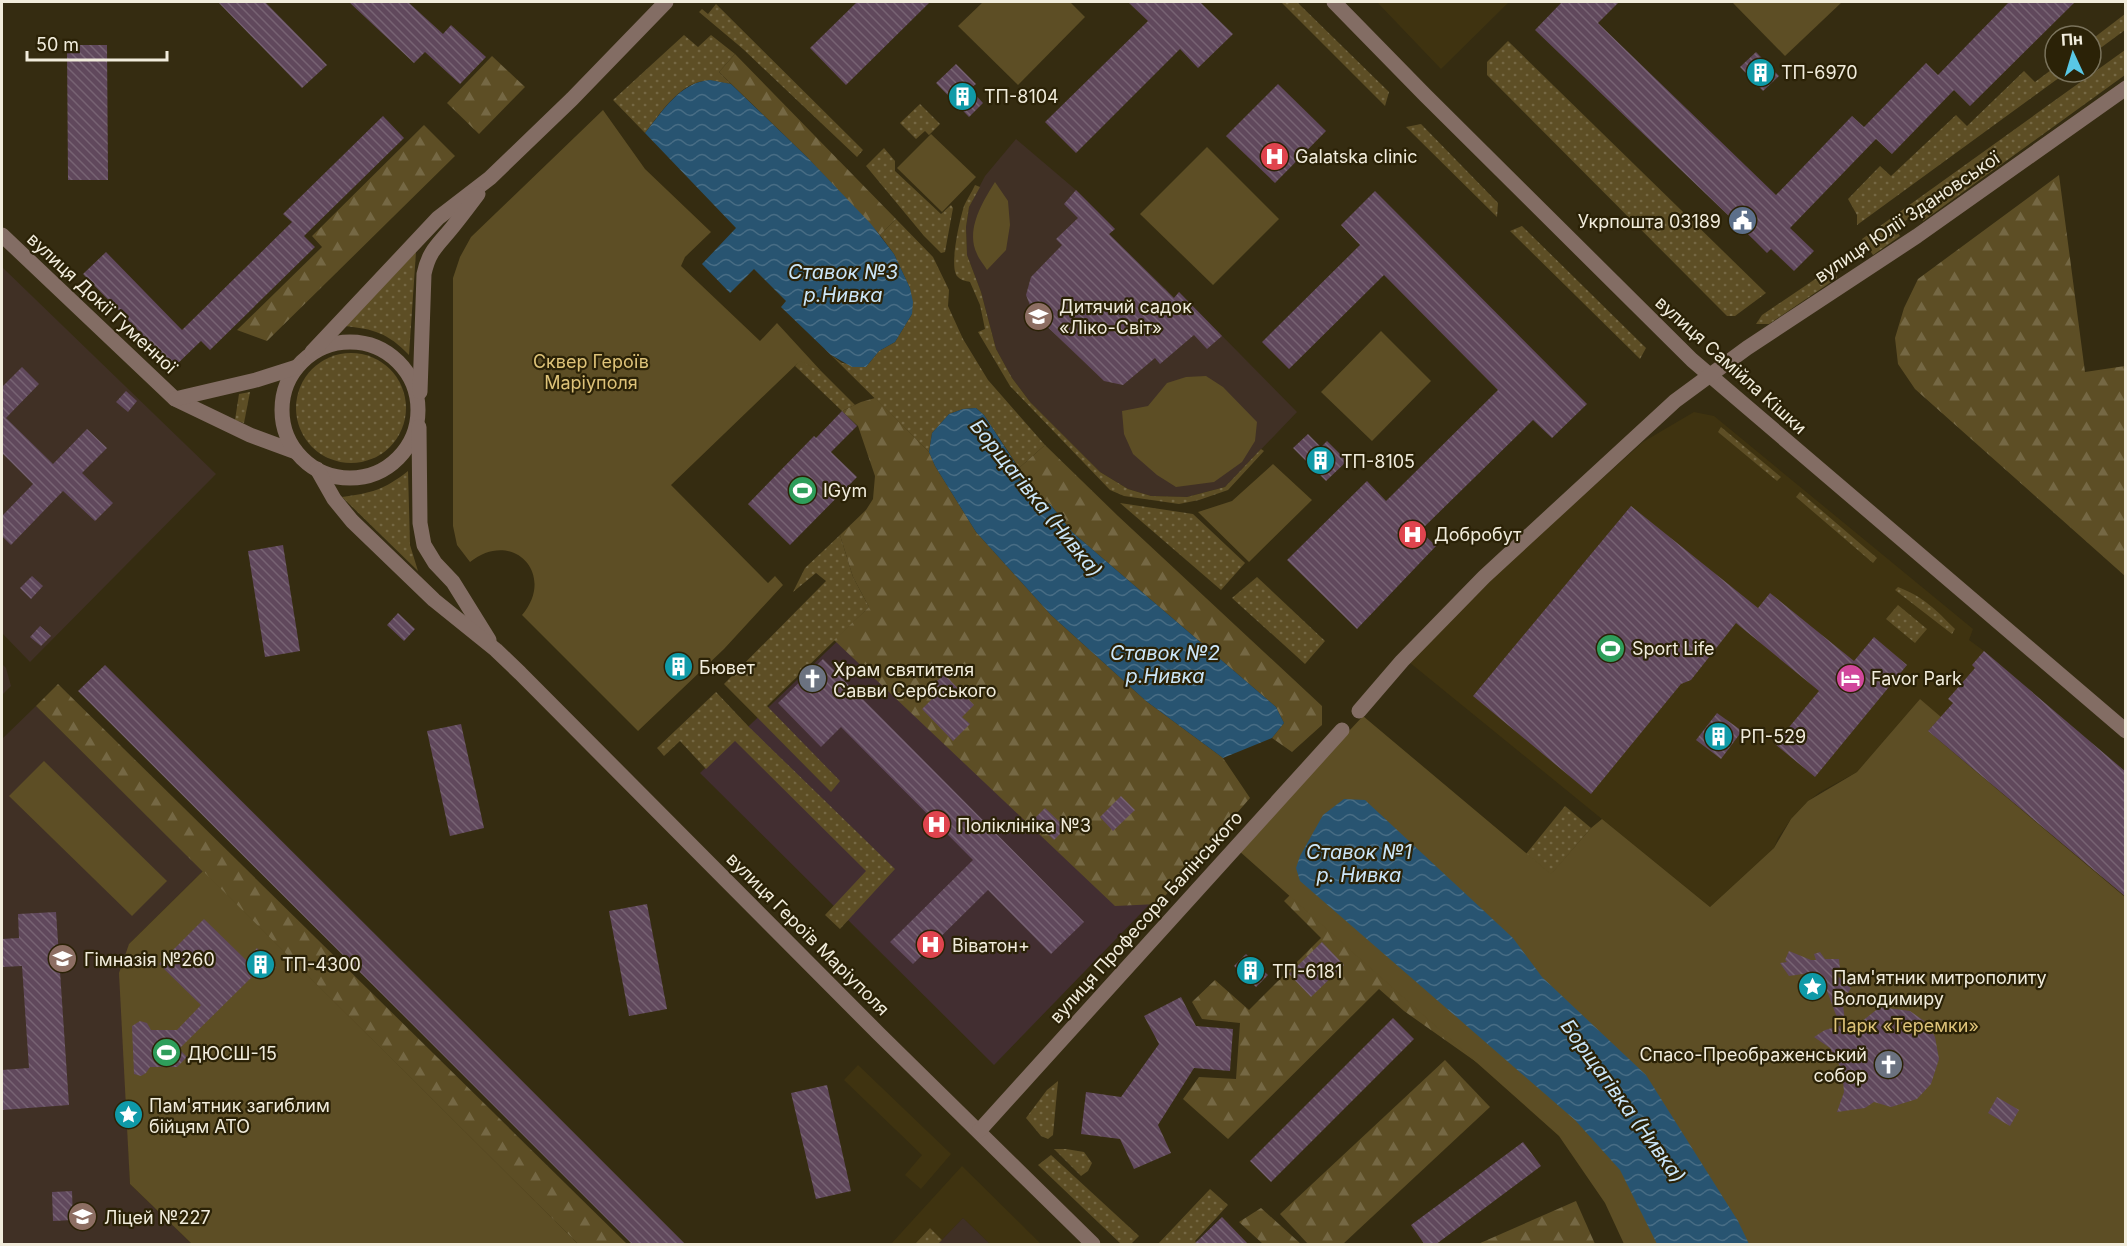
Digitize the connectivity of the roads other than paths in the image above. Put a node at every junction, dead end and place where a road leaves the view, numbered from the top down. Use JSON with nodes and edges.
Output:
{"nodes":[{"id":1,"x":666,"y":2,"type":"edge"},
{"id":2,"x":1334,"y":2,"type":"edge"},
{"id":3,"x":2126,"y":88,"type":"edge"},
{"id":4,"x":490,"y":177,"type":"junction"},
{"id":5,"x":2,"y":235,"type":"edge"},
{"id":6,"x":312,"y":352,"type":"junction"},
{"id":7,"x":297,"y":366,"type":"junction"},
{"id":8,"x":1708,"y":375,"type":"junction"},
{"id":9,"x":175,"y":399,"type":"junction"},
{"id":10,"x":419,"y":410,"type":"junction"},
{"id":11,"x":296,"y":452,"type":"junction"},
{"id":12,"x":317,"y":469,"type":"junction"},
{"id":13,"x":495,"y":650,"type":"junction"},
{"id":14,"x":1359,"y":711,"type":"dead end"},
{"id":15,"x":1342,"y":730,"type":"dead end"},
{"id":16,"x":2126,"y":731,"type":"edge"},
{"id":17,"x":979,"y":1131,"type":"junction"},
{"id":18,"x":1093,"y":1245,"type":"edge"}],
"edges":[{"from":1,"to":4,"type":"street"},
{"from":2,"to":8,"type":"street","name":"вулиця Самійла Кішки"},
{"from":3,"to":8,"type":"street","name":"вулиця Юлії Здановської"},
{"from":4,"to":6,"type":"street"},
{"from":4,"to":10,"type":"street"},
{"from":5,"to":9,"type":"street","name":"вулиця Докії Гуменної"},
{"from":6,"to":7,"type":"street"},
{"from":6,"to":10,"type":"street"},
{"from":7,"to":9,"type":"street","name":"вулиця Докії Гуменної"},
{"from":7,"to":11,"type":"street"},
{"from":8,"to":14,"type":"street"},
{"from":8,"to":16,"type":"street","name":"вулиця Самійла Кішки"},
{"from":9,"to":11,"type":"street","name":"вулиця Докії Гуменної"},
{"from":10,"to":12,"type":"street"},
{"from":10,"to":13,"type":"street","name":"вулиця Героїв Маріуполя"},
{"from":11,"to":12,"type":"street"},
{"from":12,"to":13,"type":"street","name":"вулиця Героїв Маріуполя"},
{"from":13,"to":17,"type":"street","name":"вулиця Героїв Маріуполя"},
{"from":15,"to":17,"type":"street","name":"вулиця Професора Балінського"},
{"from":17,"to":18,"type":"street","name":"вулиця Героїв Маріуполя"}]}
